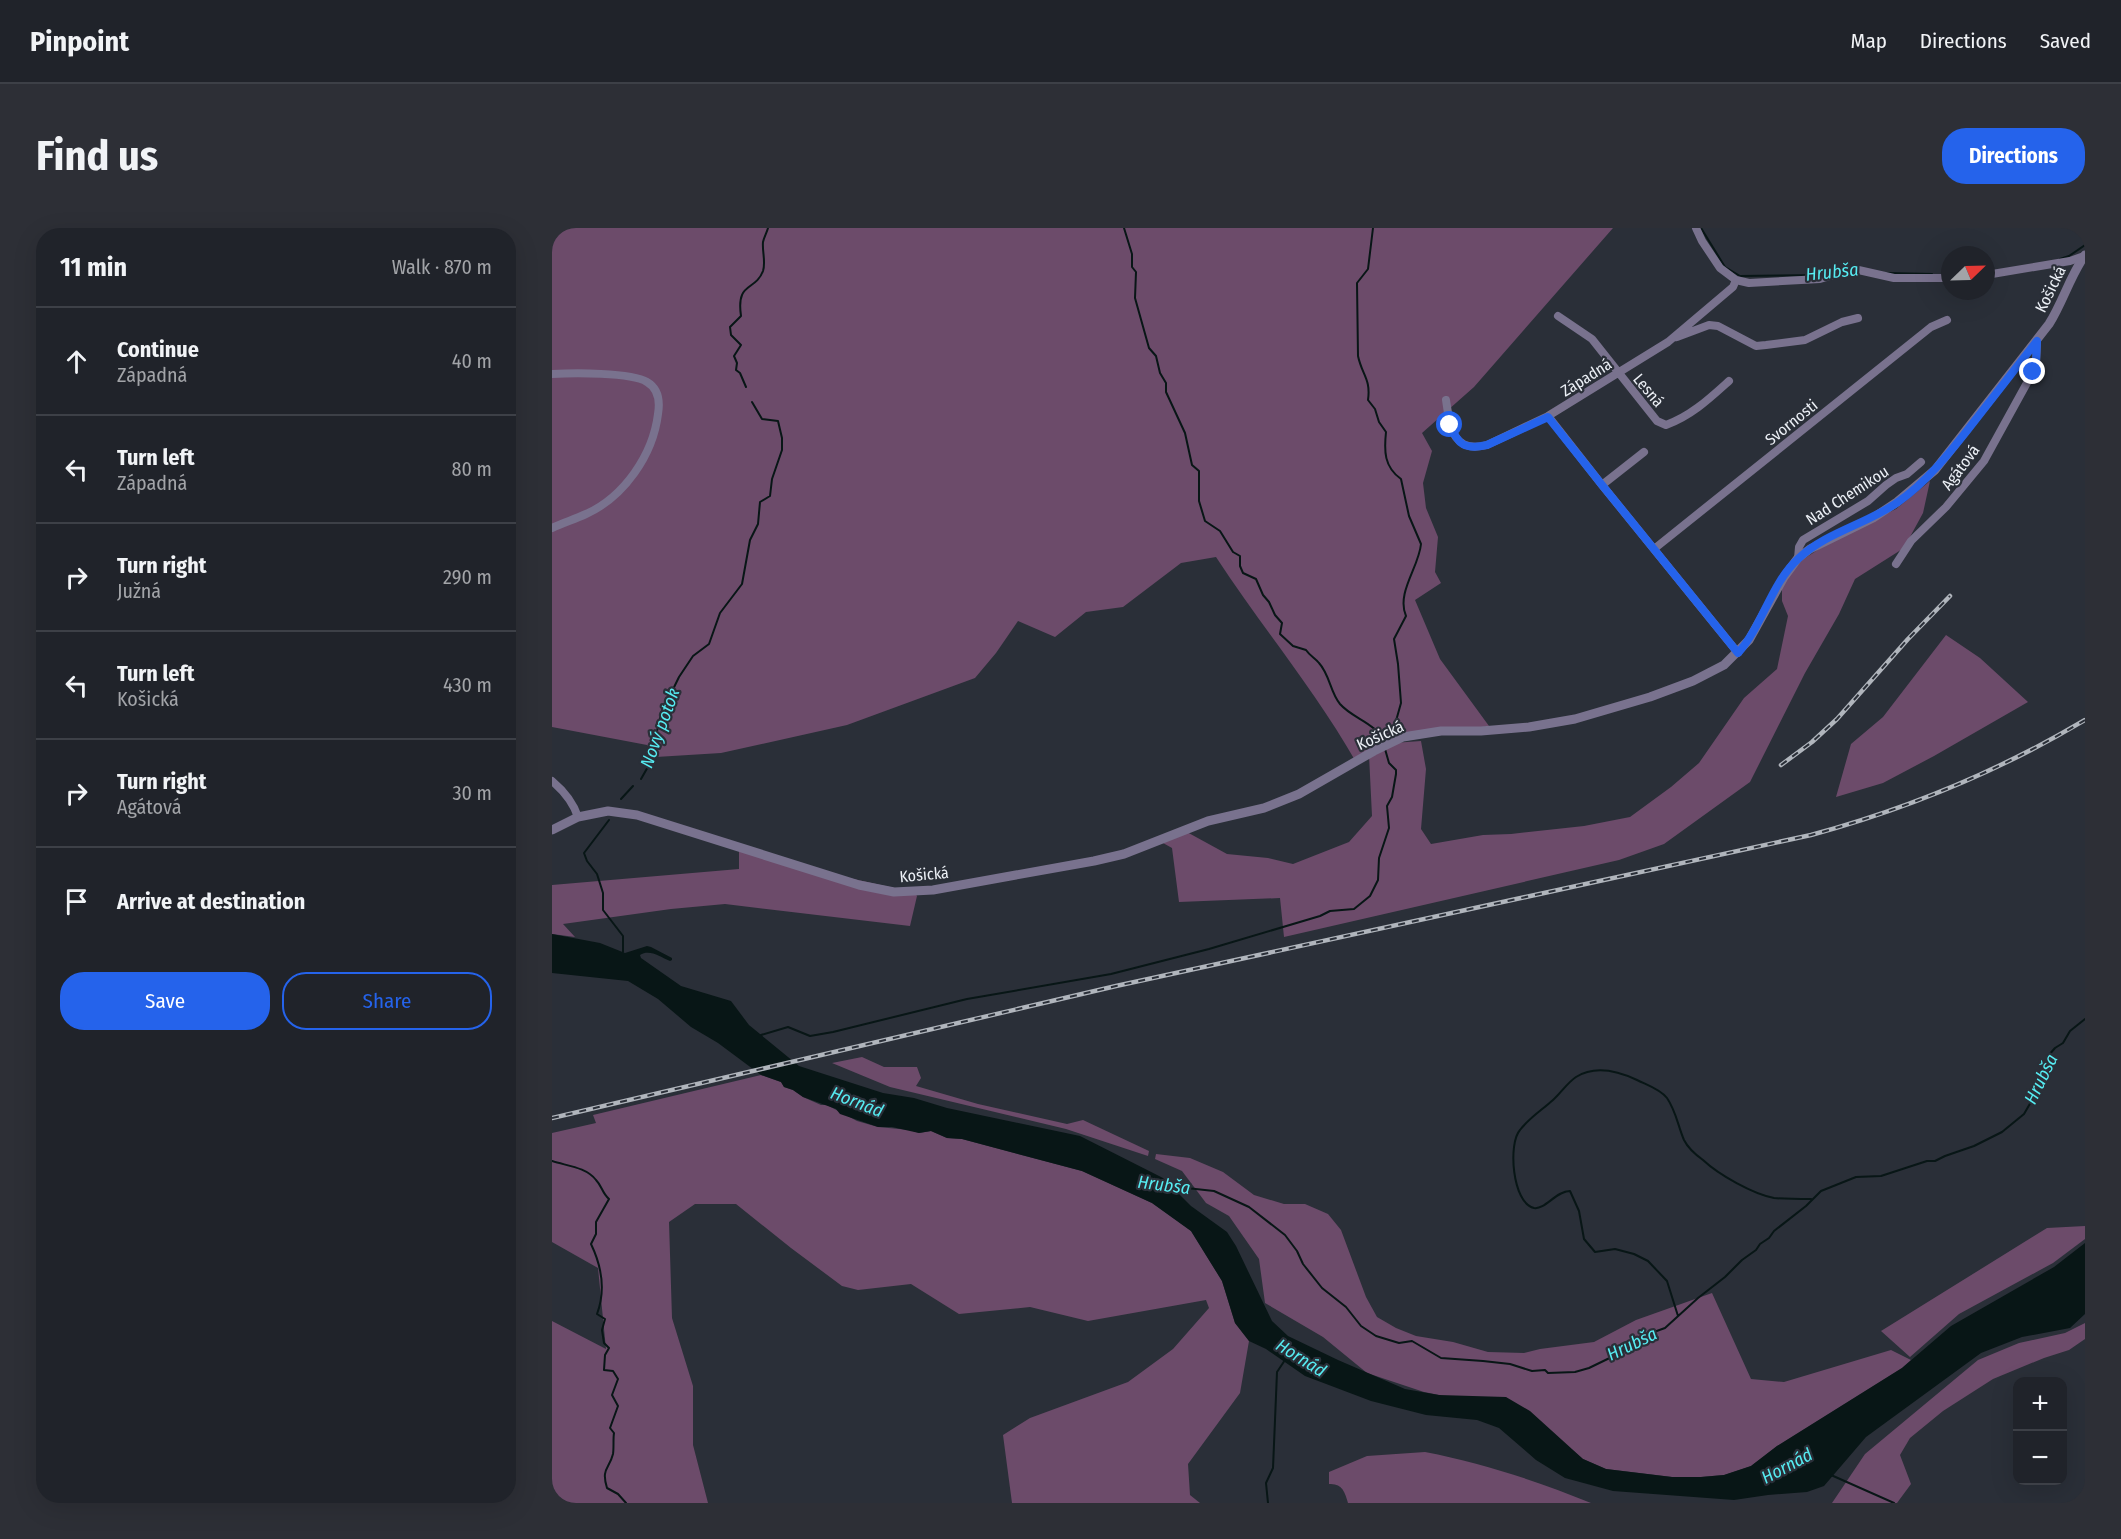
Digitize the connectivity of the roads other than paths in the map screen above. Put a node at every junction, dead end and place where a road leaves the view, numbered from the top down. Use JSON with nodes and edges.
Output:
{"nodes":[{"id":1,"x":1696,"y":228,"type":"edge"},
{"id":2,"x":2084,"y":256,"type":"edge"},
{"id":3,"x":1995,"y":274,"type":"edge"},
{"id":4,"x":1941,"y":278,"type":"edge"},
{"id":5,"x":1736,"y":280,"type":"junction"},
{"id":6,"x":1558,"y":316,"type":"dead end"},
{"id":7,"x":1858,"y":318,"type":"dead end"},
{"id":8,"x":1947,"y":320,"type":"dead end"},
{"id":9,"x":2037,"y":341,"type":"junction"},
{"id":10,"x":1668,"y":342,"type":"junction"},
{"id":11,"x":1617,"y":373,"type":"junction"},
{"id":12,"x":552,"y":374,"type":"edge"},
{"id":13,"x":1729,"y":381,"type":"dead end"},
{"id":14,"x":1446,"y":400,"type":"dead end"},
{"id":15,"x":1548,"y":417,"type":"junction"},
{"id":16,"x":1644,"y":452,"type":"dead end"},
{"id":17,"x":1921,"y":462,"type":"dead end"},
{"id":18,"x":1602,"y":485,"type":"junction"},
{"id":19,"x":552,"y":528,"type":"edge"},
{"id":20,"x":1654,"y":549,"type":"junction"},
{"id":21,"x":1798,"y":558,"type":"junction"},
{"id":22,"x":1896,"y":564,"type":"dead end"},
{"id":23,"x":1738,"y":653,"type":"junction"},
{"id":24,"x":552,"y":781,"type":"edge"},
{"id":25,"x":578,"y":817,"type":"junction"},
{"id":26,"x":552,"y":830,"type":"edge"}],
"edges":[{"from":1,"to":5,"type":"street"},
{"from":2,"to":3,"type":"street"},
{"from":2,"to":9,"type":"street","name":"Košická"},
{"from":4,"to":5,"type":"street"},
{"from":5,"to":10,"type":"street","name":"Západná"},
{"from":6,"to":11,"type":"street","name":"Lesná"},
{"from":7,"to":10,"type":"street","name":"Západná"},
{"from":8,"to":20,"type":"street","name":"Svornosti"},
{"from":9,"to":21,"type":"street","name":"Košická"},
{"from":9,"to":22,"type":"street","name":"Agátová"},
{"from":10,"to":11,"type":"street","name":"Západná"},
{"from":11,"to":13,"type":"street","name":"Lesná"},
{"from":11,"to":15,"type":"street","name":"Západná"},
{"from":12,"to":19,"type":"street"},
{"from":14,"to":15,"type":"street","name":"Západná"},
{"from":15,"to":18,"type":"street"},
{"from":16,"to":18,"type":"street"},
{"from":17,"to":21,"type":"street","name":"Nad Chemikou"},
{"from":18,"to":20,"type":"street"},
{"from":20,"to":23,"type":"street"},
{"from":21,"to":23,"type":"street","name":"Košická"},
{"from":23,"to":25,"type":"street","name":"Košická"},
{"from":24,"to":25,"type":"street"},
{"from":25,"to":26,"type":"street","name":"Košická"}]}
